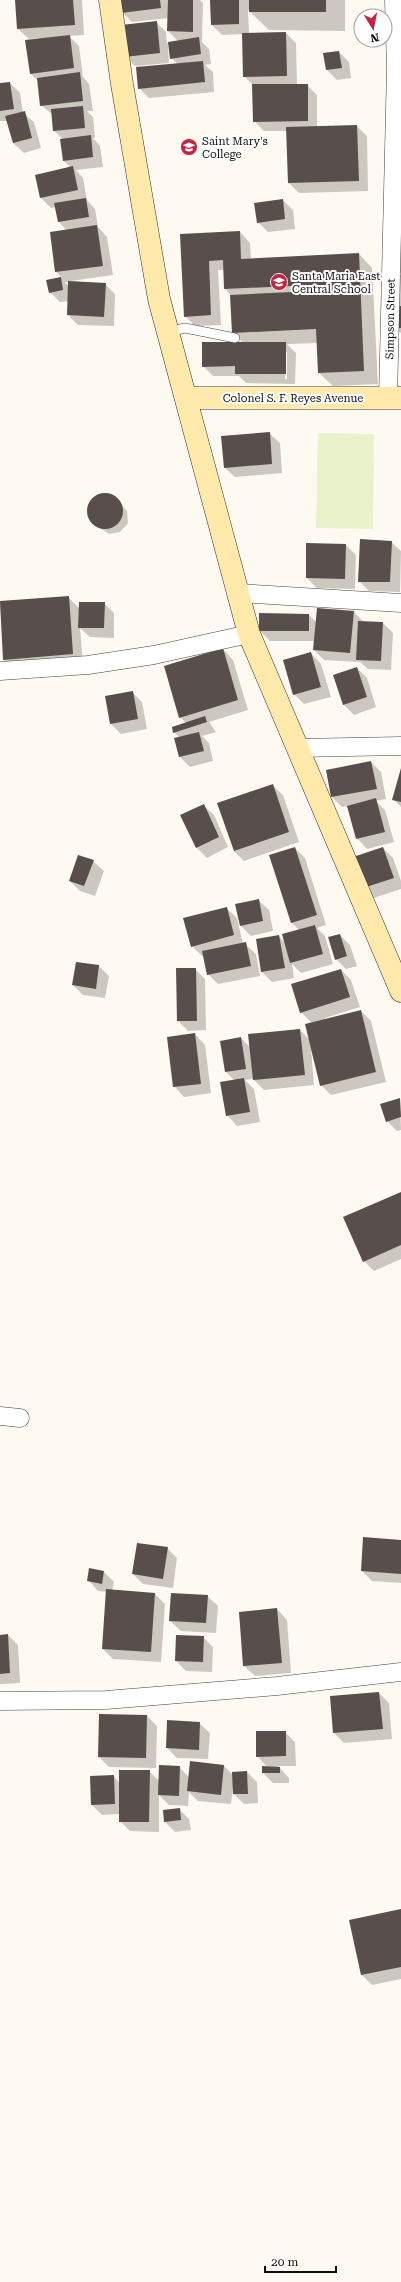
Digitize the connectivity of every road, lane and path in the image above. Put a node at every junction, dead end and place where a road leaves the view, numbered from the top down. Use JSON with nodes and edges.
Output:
{"nodes":[{"id":1,"x":110,"y":0,"type":"edge"},
{"id":2,"x":394,"y":0,"type":"edge"},
{"id":3,"x":167,"y":332,"type":"junction"},
{"id":4,"x":235,"y":338,"type":"dead end"},
{"id":5,"x":186,"y":398,"type":"junction"},
{"id":6,"x":394,"y":398,"type":"edge"},
{"id":7,"x":238,"y":593,"type":"junction"},
{"id":8,"x":401,"y":603,"type":"edge"},
{"id":9,"x":249,"y":634,"type":"junction"},
{"id":10,"x":0,"y":671,"type":"edge"},
{"id":11,"x":401,"y":746,"type":"edge"},
{"id":12,"x":298,"y":748,"type":"junction"},
{"id":13,"x":399,"y":983,"type":"edge"},
{"id":14,"x":0,"y":1416,"type":"edge"},
{"id":15,"x":20,"y":1418,"type":"dead end"},
{"id":16,"x":401,"y":1672,"type":"edge"},
{"id":17,"x":0,"y":1701,"type":"edge"}],
"edges":[{"from":1,"to":3,"type":"main road"},
{"from":2,"to":6,"type":"street","name":"Simpson Street"},
{"from":3,"to":4,"type":"lane"},
{"from":3,"to":5,"type":"main road"},
{"from":5,"to":6,"type":"main road","name":"Colonel S. F. Reyes Avenue"},
{"from":5,"to":7,"type":"main road"},
{"from":7,"to":8,"type":"street"},
{"from":7,"to":9,"type":"main road"},
{"from":9,"to":10,"type":"street"},
{"from":9,"to":12,"type":"main road"},
{"from":11,"to":12,"type":"street"},
{"from":12,"to":13,"type":"main road"},
{"from":14,"to":15,"type":"street"},
{"from":16,"to":17,"type":"street"}]}
